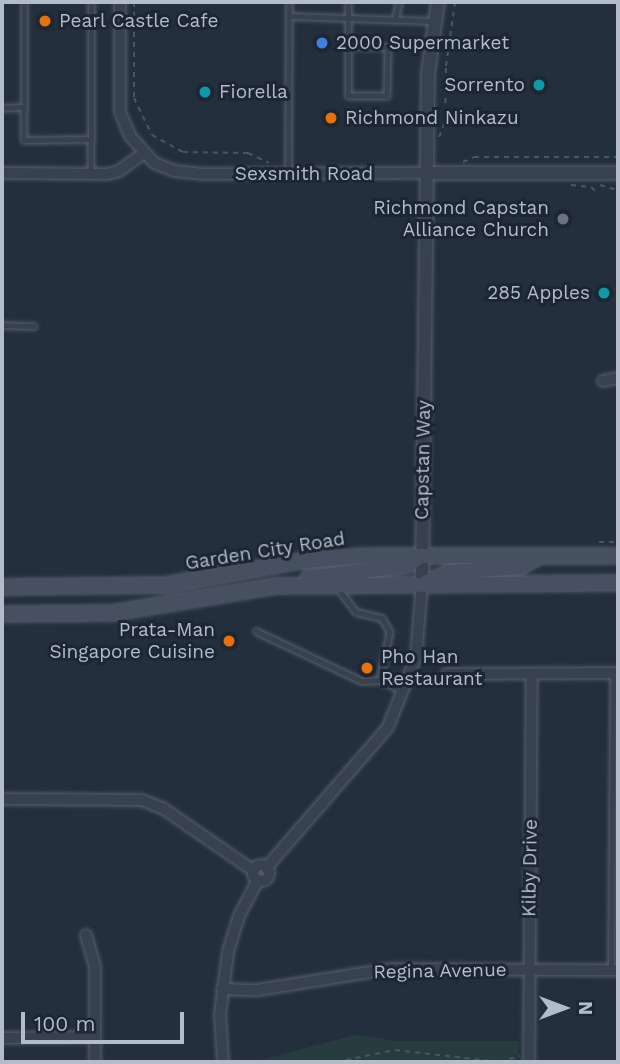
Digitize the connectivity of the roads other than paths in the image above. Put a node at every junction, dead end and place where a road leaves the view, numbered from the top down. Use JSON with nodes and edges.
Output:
{"nodes":[{"id":1,"x":24,"y":2,"type":"edge"},
{"id":2,"x":91,"y":2,"type":"edge"},
{"id":3,"x":120,"y":2,"type":"edge"},
{"id":4,"x":289,"y":2,"type":"edge"},
{"id":5,"x":348,"y":2,"type":"edge"},
{"id":6,"x":399,"y":2,"type":"edge"},
{"id":7,"x":438,"y":2,"type":"edge"},
{"id":8,"x":289,"y":16,"type":"junction"},
{"id":9,"x":348,"y":17,"type":"junction"},
{"id":10,"x":395,"y":19,"type":"junction"},
{"id":11,"x":434,"y":21,"type":"junction"},
{"id":12,"x":348,"y":46,"type":"junction"},
{"id":13,"x":24,"y":107,"type":"junction"},
{"id":14,"x":2,"y":108,"type":"edge"},
{"id":15,"x":91,"y":139,"type":"junction"},
{"id":16,"x":144,"y":153,"type":"junction"},
{"id":17,"x":2,"y":173,"type":"edge"},
{"id":18,"x":427,"y":173,"type":"junction"},
{"id":19,"x":618,"y":173,"type":"edge"},
{"id":20,"x":91,"y":174,"type":"junction"},
{"id":21,"x":288,"y":174,"type":"junction"},
{"id":22,"x":2,"y":325,"type":"edge"},
{"id":23,"x":34,"y":326,"type":"dead end"},
{"id":24,"x":618,"y":378,"type":"edge"},
{"id":25,"x":603,"y":382,"type":"dead end"},
{"id":26,"x":422,"y":555,"type":"junction"},
{"id":27,"x":540,"y":556,"type":"junction"},
{"id":28,"x":618,"y":556,"type":"edge"},
{"id":29,"x":618,"y":583,"type":"edge"},
{"id":30,"x":422,"y":584,"type":"junction"},
{"id":31,"x":335,"y":585,"type":"junction"},
{"id":32,"x":275,"y":586,"type":"junction"},
{"id":33,"x":2,"y":587,"type":"edge"},
{"id":34,"x":2,"y":614,"type":"edge"},
{"id":35,"x":256,"y":631,"type":"dead end"},
{"id":36,"x":616,"y":673,"type":"edge"},
{"id":37,"x":447,"y":674,"type":"road end"},
{"id":38,"x":532,"y":674,"type":"junction"},
{"id":39,"x":380,"y":680,"type":"junction"},
{"id":40,"x":405,"y":691,"type":"junction"},
{"id":41,"x":2,"y":799,"type":"edge"},
{"id":42,"x":256,"y":876,"type":"junction"},
{"id":43,"x":86,"y":935,"type":"dead end"},
{"id":44,"x":530,"y":970,"type":"junction"},
{"id":45,"x":614,"y":970,"type":"edge"},
{"id":46,"x":222,"y":989,"type":"junction"},
{"id":47,"x":95,"y":1037,"type":"junction"},
{"id":48,"x":2,"y":1038,"type":"edge"},
{"id":49,"x":529,"y":1057,"type":"edge"},
{"id":50,"x":95,"y":1062,"type":"edge"},
{"id":51,"x":223,"y":1062,"type":"edge"}],
"edges":[{"from":1,"to":13,"type":"lane"},
{"from":2,"to":15,"type":"lane"},
{"from":3,"to":16,"type":"street"},
{"from":4,"to":8,"type":"lane"},
{"from":5,"to":9,"type":"lane"},
{"from":6,"to":10,"type":"lane"},
{"from":7,"to":11,"type":"street","name":"Capstan Way"},
{"from":8,"to":9,"type":"lane"},
{"from":8,"to":21,"type":"lane"},
{"from":9,"to":10,"type":"lane"},
{"from":9,"to":12,"type":"lane"},
{"from":10,"to":11,"type":"lane"},
{"from":11,"to":18,"type":"street","name":"Capstan Way"},
{"from":12,"to":12,"type":"lane"},
{"from":13,"to":14,"type":"lane"},
{"from":13,"to":15,"type":"lane"},
{"from":15,"to":20,"type":"lane"},
{"from":16,"to":20,"type":"street"},
{"from":16,"to":21,"type":"street","name":"Sexsmith Road"},
{"from":17,"to":20,"type":"street"},
{"from":18,"to":19,"type":"street","name":"Sexsmith Road"},
{"from":18,"to":21,"type":"street","name":"Sexsmith Road"},
{"from":18,"to":26,"type":"street","name":"Capstan Way"},
{"from":22,"to":23,"type":"lane"},
{"from":24,"to":25,"type":"street"},
{"from":26,"to":27,"type":"main road","name":"Garden City Road"},
{"from":26,"to":30,"type":"street","name":"Capstan Way"},
{"from":26,"to":32,"type":"main road"},
{"from":26,"to":33,"type":"main road","name":"Garden City Road"},
{"from":27,"to":28,"type":"main road","name":"Garden City Road"},
{"from":27,"to":30,"type":"main road"},
{"from":29,"to":30,"type":"main road","name":"Garden City Road"},
{"from":30,"to":31,"type":"main road","name":"Garden City Road"},
{"from":30,"to":40,"type":"street","name":"Capstan Way"},
{"from":31,"to":32,"type":"main road","name":"Garden City Road"},
{"from":31,"to":39,"type":"lane"},
{"from":32,"to":34,"type":"main road","name":"Garden City Road"},
{"from":35,"to":39,"type":"lane"},
{"from":36,"to":38,"type":"street"},
{"from":36,"to":45,"type":"lane"},
{"from":37,"to":38,"type":"street"},
{"from":38,"to":44,"type":"street","name":"Kilby Drive"},
{"from":39,"to":40,"type":"lane"},
{"from":40,"to":42,"type":"street","name":"Capstan Way"},
{"from":41,"to":42,"type":"street"},
{"from":42,"to":46,"type":"street"},
{"from":43,"to":47,"type":"street"},
{"from":44,"to":45,"type":"street","name":"Regina Avenue"},
{"from":44,"to":46,"type":"street","name":"Regina Avenue"},
{"from":44,"to":49,"type":"street","name":"Kilby Drive"},
{"from":46,"to":51,"type":"street"},
{"from":47,"to":48,"type":"street"},
{"from":47,"to":50,"type":"street"}]}
